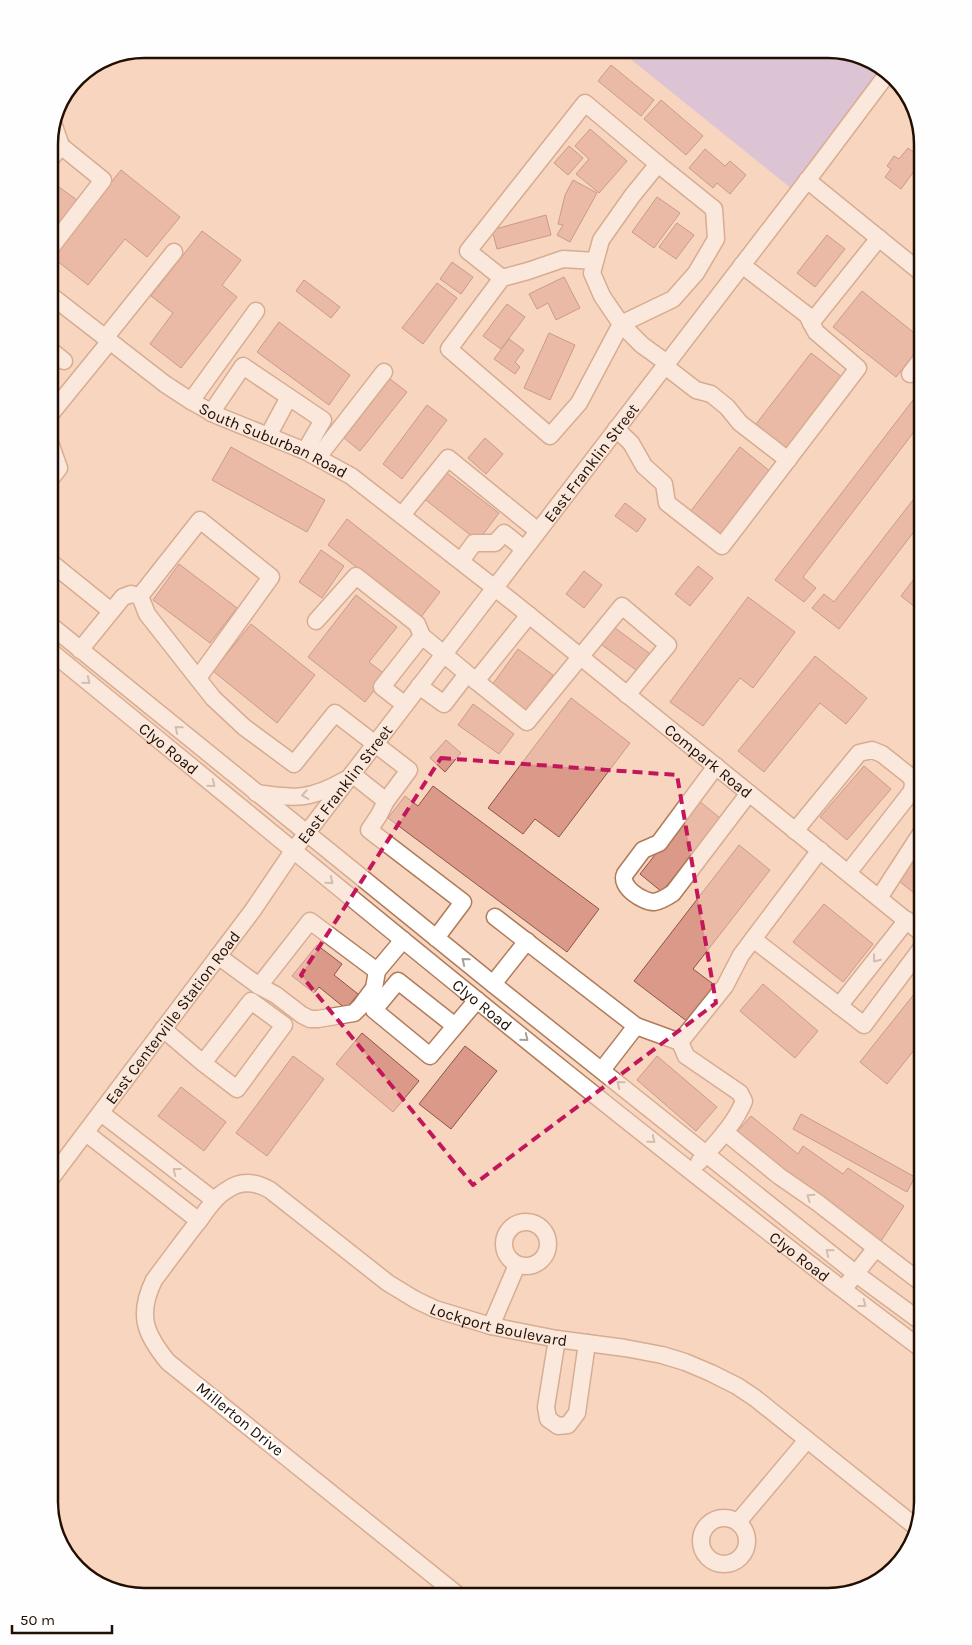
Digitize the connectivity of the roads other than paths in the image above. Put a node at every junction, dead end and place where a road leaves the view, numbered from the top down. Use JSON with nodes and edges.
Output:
{"nodes":[{"id":1,"x":884,"y":78,"type":"edge"},
{"id":2,"x":58,"y":138,"type":"edge"},
{"id":3,"x":61,"y":146,"type":"junction"},
{"id":4,"x":58,"y":150,"type":"edge"},
{"id":5,"x":658,"y":164,"type":"junction"},
{"id":6,"x":807,"y":180,"type":"junction"},
{"id":7,"x":58,"y":238,"type":"edge"},
{"id":8,"x":879,"y":238,"type":"junction"},
{"id":9,"x":174,"y":252,"type":"dead end"},
{"id":10,"x":595,"y":261,"type":"junction"},
{"id":11,"x":742,"y":265,"type":"junction"},
{"id":12,"x":914,"y":267,"type":"edge"},
{"id":13,"x":502,"y":278,"type":"junction"},
{"id":14,"x":58,"y":301,"type":"edge"},
{"id":15,"x":256,"y":311,"type":"dead end"},
{"id":16,"x":621,"y":324,"type":"junction"},
{"id":17,"x":811,"y":324,"type":"junction"},
{"id":18,"x":107,"y":339,"type":"junction"},
{"id":19,"x":58,"y":356,"type":"edge"},
{"id":20,"x":64,"y":361,"type":"dead end"},
{"id":21,"x":666,"y":364,"type":"junction"},
{"id":22,"x":914,"y":369,"type":"edge"},
{"id":23,"x":384,"y":372,"type":"dead end"},
{"id":24,"x":910,"y":374,"type":"dead end"},
{"id":25,"x":289,"y":397,"type":"junction"},
{"id":26,"x":191,"y":401,"type":"junction"},
{"id":27,"x":58,"y":404,"type":"edge"},
{"id":28,"x":211,"y":412,"type":"junction"},
{"id":29,"x":616,"y":429,"type":"junction"},
{"id":30,"x":268,"y":436,"type":"junction"},
{"id":31,"x":311,"y":454,"type":"junction"},
{"id":32,"x":437,"y":454,"type":"dead end"},
{"id":33,"x":788,"y":460,"type":"junction"},
{"id":34,"x":398,"y":512,"type":"junction"},
{"id":35,"x":518,"y":514,"type":"junction"},
{"id":36,"x":538,"y":530,"type":"junction"},
{"id":37,"x":504,"y":533,"type":"junction"},
{"id":38,"x":524,"y":549,"type":"junction"},
{"id":39,"x":461,"y":562,"type":"junction"},
{"id":40,"x":58,"y":568,"type":"edge"},
{"id":41,"x":495,"y":588,"type":"junction"},
{"id":42,"x":140,"y":596,"type":"junction"},
{"id":43,"x":111,"y":611,"type":"junction"},
{"id":44,"x":529,"y":615,"type":"junction"},
{"id":45,"x":316,"y":621,"type":"dead end"},
{"id":46,"x":58,"y":632,"type":"edge"},
{"id":47,"x":422,"y":636,"type":"junction"},
{"id":48,"x":80,"y":650,"type":"junction"},
{"id":49,"x":444,"y":654,"type":"junction"},
{"id":50,"x":580,"y":656,"type":"junction"},
{"id":51,"x":58,"y":657,"type":"edge"},
{"id":52,"x":198,"y":678,"type":"junction"},
{"id":53,"x":472,"y":678,"type":"junction"},
{"id":54,"x":420,"y":686,"type":"junction"},
{"id":55,"x":627,"y":695,"type":"junction"},
{"id":56,"x":405,"y":705,"type":"junction"},
{"id":57,"x":375,"y":744,"type":"junction"},
{"id":58,"x":716,"y":766,"type":"junction"},
{"id":59,"x":351,"y":776,"type":"junction"},
{"id":60,"x":256,"y":793,"type":"junction"},
{"id":61,"x":749,"y":793,"type":"junction"},
{"id":62,"x":386,"y":801,"type":"junction"},
{"id":63,"x":795,"y":830,"type":"junction"},
{"id":64,"x":306,"y":834,"type":"junction"},
{"id":65,"x":914,"y":844,"type":"edge"},
{"id":66,"x":820,"y":850,"type":"junction"},
{"id":67,"x":293,"y":851,"type":"junction"},
{"id":68,"x":848,"y":873,"type":"junction"},
{"id":69,"x":879,"y":898,"type":"junction"},
{"id":70,"x":495,"y":917,"type":"dead end"},
{"id":71,"x":907,"y":920,"type":"junction"},
{"id":72,"x":914,"y":926,"type":"edge"},
{"id":73,"x":436,"y":938,"type":"junction"},
{"id":74,"x":753,"y":939,"type":"junction"},
{"id":75,"x":403,"y":940,"type":"junction"},
{"id":76,"x":526,"y":941,"type":"junction"},
{"id":77,"x":218,"y":956,"type":"junction"},
{"id":78,"x":914,"y":958,"type":"edge"},
{"id":79,"x":377,"y":971,"type":"junction"},
{"id":80,"x":492,"y":984,"type":"junction"},
{"id":81,"x":259,"y":986,"type":"junction"},
{"id":82,"x":477,"y":1000,"type":"junction"},
{"id":83,"x":839,"y":1006,"type":"junction"},
{"id":84,"x":455,"y":1026,"type":"junction"},
{"id":85,"x":636,"y":1026,"type":"junction"},
{"id":86,"x":163,"y":1029,"type":"junction"},
{"id":87,"x":680,"y":1042,"type":"junction"},
{"id":88,"x":203,"y":1063,"type":"junction"},
{"id":89,"x":602,"y":1070,"type":"junction"},
{"id":90,"x":101,"y":1113,"type":"junction"},
{"id":91,"x":725,"y":1132,"type":"junction"},
{"id":92,"x":86,"y":1133,"type":"junction"},
{"id":93,"x":707,"y":1154,"type":"junction"},
{"id":94,"x":58,"y":1169,"type":"edge"},
{"id":95,"x":691,"y":1172,"type":"junction"},
{"id":96,"x":214,"y":1200,"type":"junction"},
{"id":97,"x":198,"y":1221,"type":"junction"},
{"id":98,"x":876,"y":1248,"type":"junction"},
{"id":99,"x":518,"y":1265,"type":"dead end"},
{"id":100,"x":856,"y":1273,"type":"junction"},
{"id":101,"x":914,"y":1277,"type":"edge"},
{"id":102,"x":842,"y":1289,"type":"junction"},
{"id":103,"x":914,"y":1314,"type":"edge"},
{"id":104,"x":491,"y":1326,"type":"junction"},
{"id":105,"x":556,"y":1339,"type":"junction"},
{"id":106,"x":587,"y":1343,"type":"junction"},
{"id":107,"x":914,"y":1343,"type":"edge"},
{"id":108,"x":807,"y":1440,"type":"junction"},
{"id":109,"x":738,"y":1522,"type":"dead end"},
{"id":110,"x":912,"y":1524,"type":"edge"},
{"id":111,"x":448,"y":1587,"type":"edge"}],
"edges":[{"from":1,"to":6,"type":"street","name":"East Franklin Street"},
{"from":2,"to":3,"type":"street"},
{"from":3,"to":4,"type":"street"},
{"from":3,"to":7,"type":"street"},
{"from":5,"to":10,"type":"street"},
{"from":5,"to":13,"type":"street"},
{"from":5,"to":16,"type":"street"},
{"from":6,"to":8,"type":"street"},
{"from":6,"to":11,"type":"street","name":"East Franklin Street"},
{"from":8,"to":12,"type":"street"},
{"from":8,"to":17,"type":"street"},
{"from":9,"to":18,"type":"street"},
{"from":10,"to":13,"type":"street"},
{"from":10,"to":16,"type":"street"},
{"from":11,"to":17,"type":"street"},
{"from":11,"to":21,"type":"street","name":"East Franklin Street"},
{"from":13,"to":16,"type":"street"},
{"from":14,"to":18,"type":"street","name":"South Suburban Road"},
{"from":15,"to":26,"type":"street"},
{"from":16,"to":21,"type":"street"},
{"from":17,"to":33,"type":"street"},
{"from":18,"to":26,"type":"street","name":"South Suburban Road"},
{"from":18,"to":27,"type":"street"},
{"from":19,"to":20,"type":"street"},
{"from":21,"to":29,"type":"street","name":"East Franklin Street"},
{"from":21,"to":33,"type":"street"},
{"from":22,"to":24,"type":"street"},
{"from":23,"to":31,"type":"street"},
{"from":25,"to":28,"type":"street"},
{"from":25,"to":30,"type":"street"},
{"from":25,"to":31,"type":"street"},
{"from":26,"to":28,"type":"street","name":"South Suburban Road"},
{"from":28,"to":30,"type":"street","name":"South Suburban Road"},
{"from":29,"to":33,"type":"street"},
{"from":29,"to":36,"type":"street","name":"East Franklin Street"},
{"from":30,"to":31,"type":"street","name":"South Suburban Road"},
{"from":31,"to":34,"type":"street","name":"South Suburban Road"},
{"from":32,"to":34,"type":"street"},
{"from":34,"to":35,"type":"street"},
{"from":34,"to":39,"type":"street","name":"South Suburban Road"},
{"from":35,"to":36,"type":"street"},
{"from":35,"to":37,"type":"street"},
{"from":36,"to":38,"type":"street","name":"East Franklin Street"},
{"from":37,"to":38,"type":"street"},
{"from":37,"to":39,"type":"street"},
{"from":38,"to":41,"type":"street","name":"East Franklin Street"},
{"from":39,"to":41,"type":"street","name":"South Suburban Road"},
{"from":40,"to":43,"type":"street"},
{"from":41,"to":44,"type":"street","name":"Compark Road"},
{"from":41,"to":49,"type":"street","name":"East Franklin Street"},
{"from":42,"to":43,"type":"street"},
{"from":42,"to":52,"type":"street"},
{"from":42,"to":52,"type":"street"},
{"from":43,"to":48,"type":"street"},
{"from":44,"to":50,"type":"street","name":"Compark Road"},
{"from":44,"to":53,"type":"street"},
{"from":45,"to":47,"type":"street"},
{"from":46,"to":48,"type":"street","name":"Clyo Road"},
{"from":47,"to":49,"type":"street"},
{"from":47,"to":56,"type":"street"},
{"from":60,"to":48,"type":"street","name":"Clyo Road","one_way":true},
{"from":49,"to":53,"type":"street"},
{"from":49,"to":54,"type":"street","name":"East Franklin Street"},
{"from":50,"to":53,"type":"street"},
{"from":50,"to":55,"type":"street","name":"Compark Road"},
{"from":50,"to":55,"type":"street"},
{"from":51,"to":67,"type":"street","name":"Clyo Road","one_way":true},
{"from":52,"to":57,"type":"street"},
{"from":53,"to":54,"type":"street"},
{"from":54,"to":56,"type":"street","name":"East Franklin Street"},
{"from":55,"to":58,"type":"street","name":"Compark Road"},
{"from":56,"to":57,"type":"street","name":"East Franklin Street"},
{"from":57,"to":59,"type":"street","name":"East Franklin Street"},
{"from":57,"to":62,"type":"street"},
{"from":58,"to":61,"type":"street","name":"Compark Road"},
{"from":58,"to":61,"type":"street"},
{"from":59,"to":60,"type":"street","one_way":true},
{"from":59,"to":62,"type":"street"},
{"from":59,"to":64,"type":"street","name":"East Franklin Street"},
{"from":60,"to":64,"type":"street","name":"Clyo Road"},
{"from":61,"to":63,"type":"street","name":"Compark Road"},
{"from":62,"to":73,"type":"street"},
{"from":63,"to":66,"type":"street","name":"Compark Road"},
{"from":63,"to":68,"type":"street"},
{"from":64,"to":67,"type":"street","name":"East Franklin Street"},
{"from":64,"to":73,"type":"street","name":"Clyo Road"},
{"from":65,"to":69,"type":"street"},
{"from":66,"to":68,"type":"street","name":"Compark Road"},
{"from":66,"to":74,"type":"street"},
{"from":67,"to":75,"type":"street","name":"Clyo Road","one_way":true},
{"from":67,"to":77,"type":"street","name":"East Centerville Station Road"},
{"from":68,"to":69,"type":"street","name":"Compark Road"},
{"from":69,"to":71,"type":"street","name":"Compark Road"},
{"from":70,"to":76,"type":"street"},
{"from":71,"to":72,"type":"street","name":"Compark Road"},
{"from":71,"to":83,"type":"street","one_way":true},
{"from":80,"to":73,"type":"street","name":"Clyo Road","one_way":true},
{"from":74,"to":83,"type":"street"},
{"from":74,"to":87,"type":"street"},
{"from":75,"to":79,"type":"street"},
{"from":75,"to":82,"type":"street","name":"Clyo Road"},
{"from":76,"to":80,"type":"street"},
{"from":76,"to":85,"type":"street"},
{"from":77,"to":81,"type":"street"},
{"from":77,"to":86,"type":"street","name":"East Centerville Station Road"},
{"from":78,"to":83,"type":"street"},
{"from":79,"to":81,"type":"street"},
{"from":79,"to":81,"type":"street"},
{"from":80,"to":89,"type":"street","name":"Clyo Road"},
{"from":82,"to":84,"type":"street"},
{"from":82,"to":95,"type":"street","name":"Clyo Road","one_way":true},
{"from":84,"to":84,"type":"street"},
{"from":85,"to":87,"type":"street"},
{"from":85,"to":89,"type":"street"},
{"from":86,"to":88,"type":"street"},
{"from":86,"to":90,"type":"street","name":"East Centerville Station Road"},
{"from":87,"to":91,"type":"street"},
{"from":88,"to":88,"type":"street"},
{"from":93,"to":89,"type":"street","name":"Clyo Road","one_way":true},
{"from":90,"to":92,"type":"street","name":"East Centerville Station Road"},
{"from":96,"to":90,"type":"street","one_way":true},
{"from":91,"to":93,"type":"street"},
{"from":98,"to":91,"type":"street","one_way":true},
{"from":92,"to":94,"type":"street","name":"East Centerville Station Road"},
{"from":92,"to":97,"type":"street"},
{"from":93,"to":95,"type":"street"},
{"from":100,"to":93,"type":"street","name":"Clyo Road","one_way":true},
{"from":95,"to":102,"type":"street","name":"Clyo Road"},
{"from":96,"to":97,"type":"street","name":"Millerton Drive"},
{"from":96,"to":104,"type":"street","name":"Lockport Boulevard"},
{"from":97,"to":111,"type":"street","name":"Millerton Drive"},
{"from":98,"to":100,"type":"street"},
{"from":98,"to":101,"type":"street"},
{"from":99,"to":104,"type":"street"},
{"from":100,"to":102,"type":"street"},
{"from":100,"to":103,"type":"street","name":"Clyo Road"},
{"from":102,"to":107,"type":"street","name":"Clyo Road","one_way":true},
{"from":104,"to":105,"type":"street","name":"Lockport Boulevard"},
{"from":105,"to":106,"type":"street","name":"Lockport Boulevard"},
{"from":105,"to":106,"type":"street"},
{"from":106,"to":108,"type":"street","name":"Lockport Boulevard"},
{"from":108,"to":109,"type":"street"},
{"from":108,"to":110,"type":"street","name":"Lockport Boulevard"}]}
